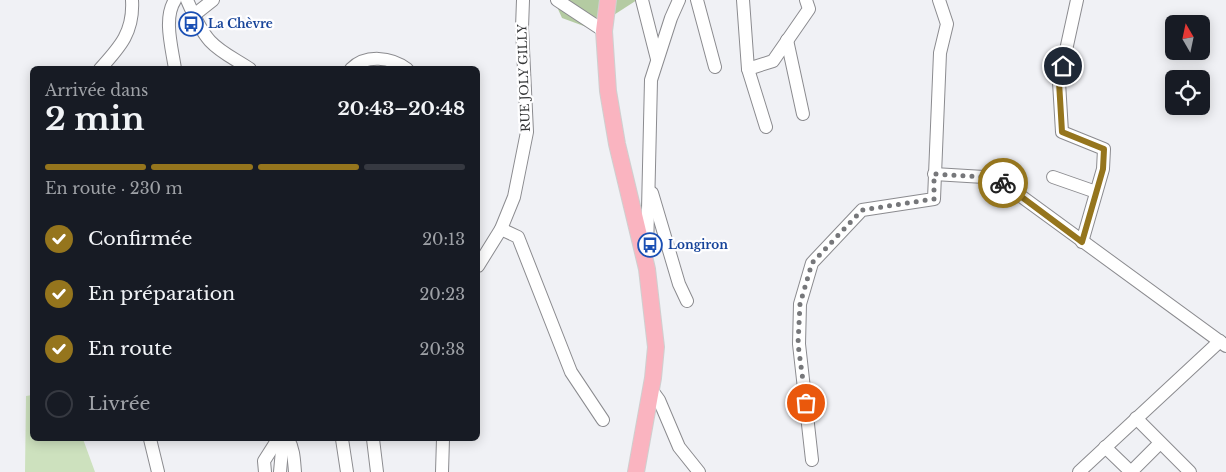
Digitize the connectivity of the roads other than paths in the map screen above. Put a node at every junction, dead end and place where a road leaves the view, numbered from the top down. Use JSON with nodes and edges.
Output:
{"nodes":[{"id":1,"x":132,"y":0,"type":"edge"},
{"id":2,"x":175,"y":0,"type":"edge"},
{"id":3,"x":187,"y":0,"type":"edge"},
{"id":4,"x":213,"y":0,"type":"edge"},
{"id":5,"x":523,"y":0,"type":"edge"},
{"id":6,"x":557,"y":0,"type":"edge"},
{"id":7,"x":608,"y":0,"type":"edge"},
{"id":8,"x":642,"y":0,"type":"edge"},
{"id":9,"x":679,"y":0,"type":"edge"},
{"id":10,"x":697,"y":0,"type":"edge"},
{"id":11,"x":743,"y":0,"type":"edge"},
{"id":12,"x":806,"y":0,"type":"edge"},
{"id":13,"x":939,"y":0,"type":"edge"},
{"id":14,"x":1077,"y":0,"type":"edge"},
{"id":15,"x":194,"y":15,"type":"junction"},
{"id":16,"x":604,"y":31,"type":"junction"},
{"id":17,"x":787,"y":40,"type":"junction"},
{"id":18,"x":658,"y":59,"type":"junction"},
{"id":19,"x":103,"y":66,"type":"edge"},
{"id":20,"x":175,"y":66,"type":"edge"},
{"id":21,"x":246,"y":66,"type":"edge"},
{"id":22,"x":353,"y":66,"type":"edge"},
{"id":23,"x":402,"y":66,"type":"edge"},
{"id":24,"x":715,"y":66,"type":"dead end"},
{"id":25,"x":748,"y":69,"type":"junction"},
{"id":26,"x":803,"y":114,"type":"dead end"},
{"id":27,"x":766,"y":127,"type":"dead end"},
{"id":28,"x":934,"y":174,"type":"junction"},
{"id":29,"x":1053,"y":177,"type":"dead end"},
{"id":30,"x":649,"y":184,"type":"junction"},
{"id":31,"x":1096,"y":192,"type":"junction"},
{"id":32,"x":501,"y":229,"type":"junction"},
{"id":33,"x":1082,"y":242,"type":"junction"},
{"id":34,"x":480,"y":263,"type":"edge"},
{"id":35,"x":647,"y":269,"type":"junction"},
{"id":36,"x":688,"y":301,"type":"dead end"},
{"id":37,"x":1223,"y":344,"type":"edge"},
{"id":38,"x":651,"y":389,"type":"junction"},
{"id":39,"x":1136,"y":418,"type":"junction"},
{"id":40,"x":602,"y":420,"type":"dead end"},
{"id":41,"x":150,"y":441,"type":"edge"},
{"id":42,"x":277,"y":441,"type":"edge"},
{"id":43,"x":283,"y":441,"type":"edge"},
{"id":44,"x":289,"y":441,"type":"edge"},
{"id":45,"x":342,"y":441,"type":"edge"},
{"id":46,"x":374,"y":441,"type":"edge"},
{"id":47,"x":443,"y":441,"type":"edge"},
{"id":48,"x":1160,"y":443,"type":"junction"},
{"id":49,"x":1105,"y":447,"type":"junction"},
{"id":50,"x":812,"y":460,"type":"dead end"},
{"id":51,"x":158,"y":472,"type":"edge"},
{"id":52,"x":265,"y":472,"type":"edge"},
{"id":53,"x":280,"y":472,"type":"edge"},
{"id":54,"x":295,"y":472,"type":"edge"},
{"id":55,"x":347,"y":472,"type":"edge"},
{"id":56,"x":377,"y":472,"type":"edge"},
{"id":57,"x":442,"y":472,"type":"edge"},
{"id":58,"x":636,"y":472,"type":"edge"},
{"id":59,"x":699,"y":472,"type":"edge"},
{"id":60,"x":1078,"y":472,"type":"edge"},
{"id":61,"x":1131,"y":472,"type":"edge"},
{"id":62,"x":1190,"y":472,"type":"edge"}],
"edges":[{"from":1,"to":19,"type":"street"},
{"from":2,"to":20,"type":"street"},
{"from":3,"to":15,"type":"street"},
{"from":4,"to":15,"type":"street"},
{"from":5,"to":32,"type":"street","name":"RUE JOLY GILLY"},
{"from":6,"to":16,"type":"street"},
{"from":7,"to":16,"type":"main road"},
{"from":8,"to":18,"type":"street"},
{"from":9,"to":18,"type":"street"},
{"from":10,"to":24,"type":"street"},
{"from":11,"to":25,"type":"street"},
{"from":12,"to":17,"type":"street"},
{"from":13,"to":28,"type":"street"},
{"from":14,"to":31,"type":"street"},
{"from":15,"to":21,"type":"street"},
{"from":16,"to":35,"type":"main road"},
{"from":17,"to":25,"type":"street"},
{"from":17,"to":26,"type":"street"},
{"from":18,"to":30,"type":"street"},
{"from":22,"to":23,"type":"street"},
{"from":25,"to":27,"type":"street"},
{"from":28,"to":33,"type":"street"},
{"from":28,"to":50,"type":"street"},
{"from":29,"to":31,"type":"street"},
{"from":30,"to":35,"type":"street"},
{"from":30,"to":36,"type":"street"},
{"from":31,"to":33,"type":"street"},
{"from":32,"to":34,"type":"street","name":"RUE JOLY GILLY"},
{"from":32,"to":40,"type":"street"},
{"from":33,"to":37,"type":"street"},
{"from":35,"to":38,"type":"main road"},
{"from":37,"to":39,"type":"street"},
{"from":38,"to":58,"type":"main road"},
{"from":38,"to":59,"type":"street"},
{"from":39,"to":48,"type":"street"},
{"from":39,"to":49,"type":"street"},
{"from":41,"to":51,"type":"street"},
{"from":42,"to":52,"type":"street"},
{"from":43,"to":53,"type":"street"},
{"from":44,"to":54,"type":"street"},
{"from":45,"to":55,"type":"street"},
{"from":46,"to":56,"type":"street"},
{"from":47,"to":57,"type":"street"},
{"from":48,"to":61,"type":"street"},
{"from":48,"to":62,"type":"street"},
{"from":49,"to":60,"type":"street"},
{"from":49,"to":61,"type":"street"}]}
